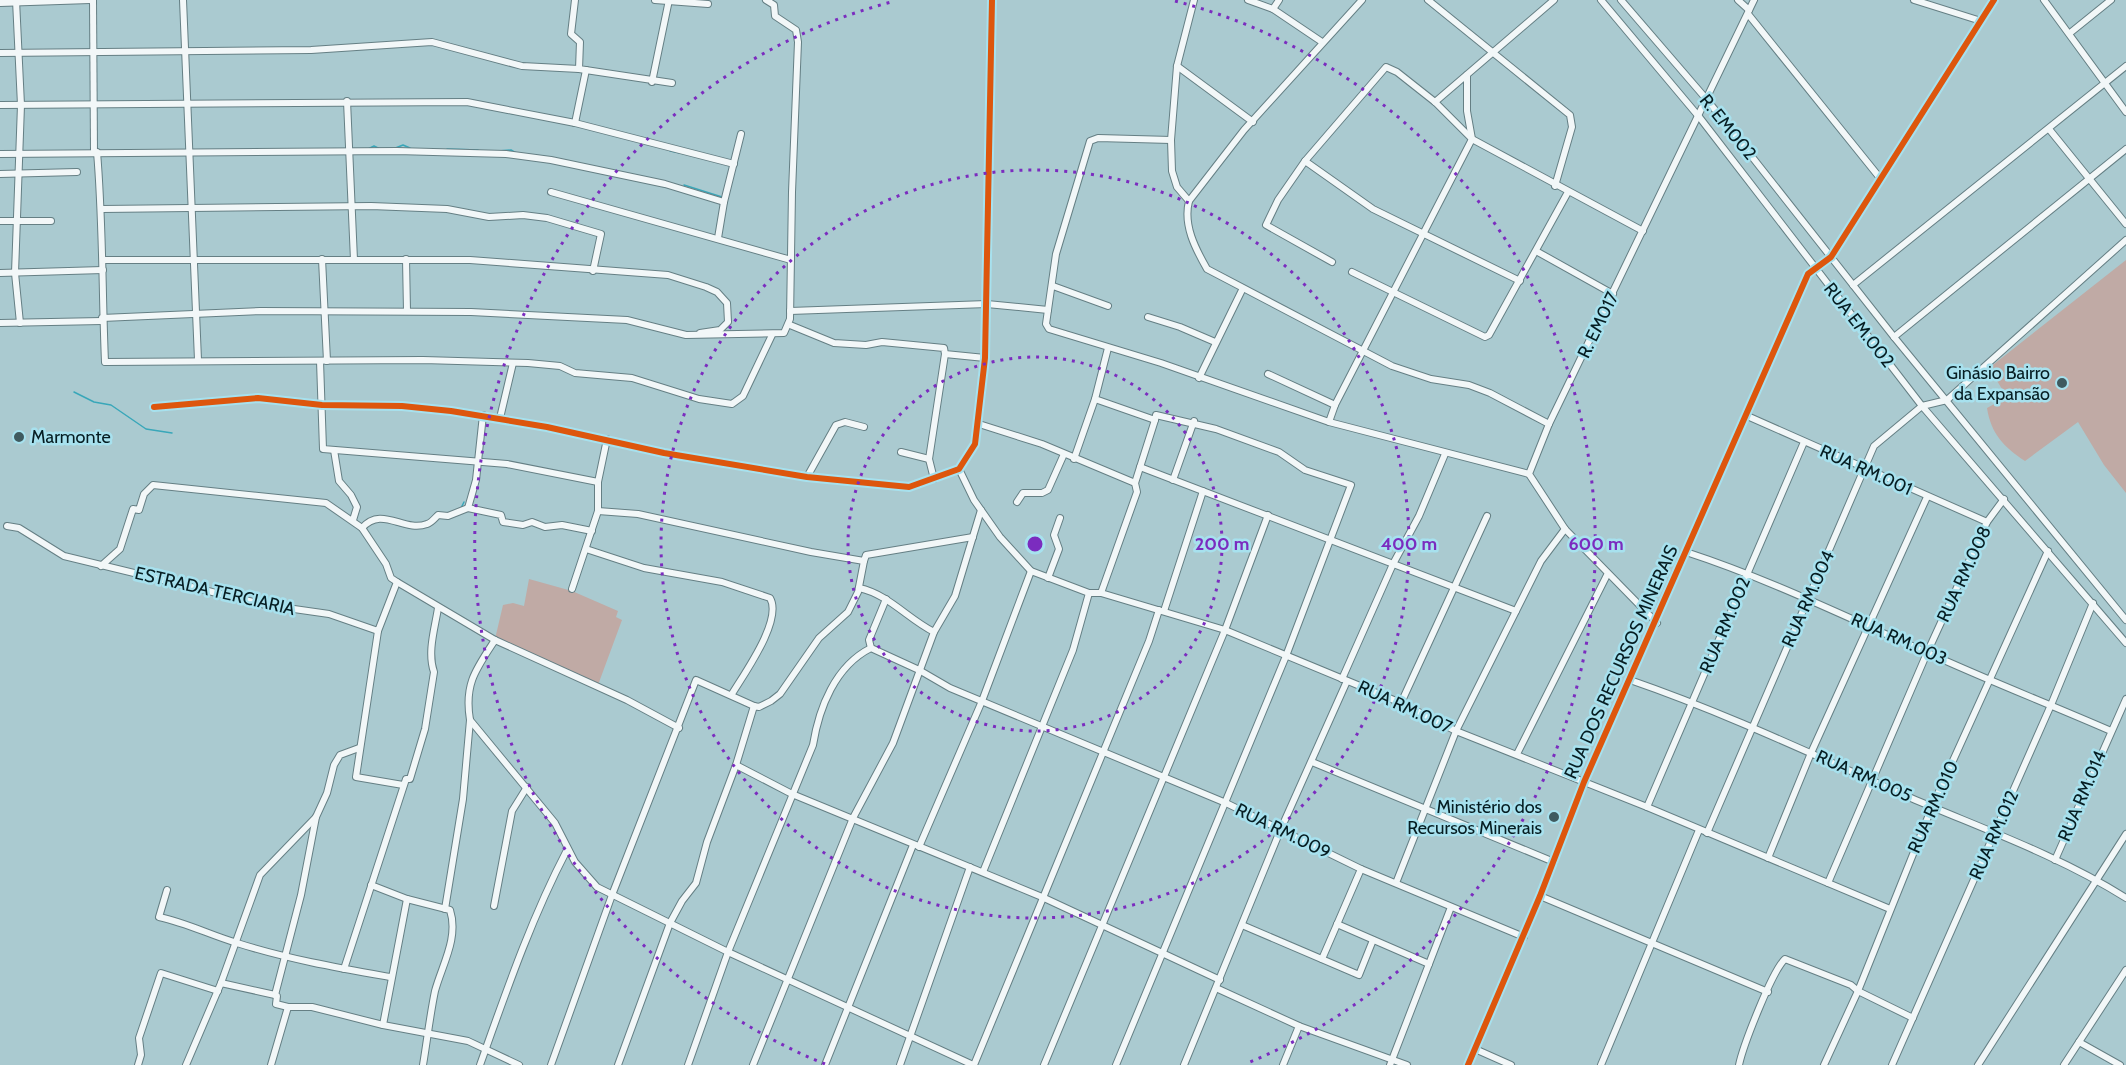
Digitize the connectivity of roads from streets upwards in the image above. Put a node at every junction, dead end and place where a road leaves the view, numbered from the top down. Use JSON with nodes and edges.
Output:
{"nodes":[{"id":1,"x":91,"y":0,"type":"edge"},
{"id":2,"x":183,"y":0,"type":"edge"},
{"id":3,"x":575,"y":0,"type":"edge"},
{"id":4,"x":656,"y":0,"type":"edge"},
{"id":5,"x":766,"y":0,"type":"edge"},
{"id":6,"x":992,"y":0,"type":"edge"},
{"id":7,"x":1194,"y":0,"type":"edge"},
{"id":8,"x":1248,"y":0,"type":"edge"},
{"id":9,"x":1279,"y":0,"type":"edge"},
{"id":10,"x":1362,"y":0,"type":"edge"},
{"id":11,"x":1428,"y":0,"type":"edge"},
{"id":12,"x":1554,"y":0,"type":"edge"},
{"id":13,"x":1601,"y":0,"type":"edge"},
{"id":14,"x":1621,"y":0,"type":"edge"},
{"id":15,"x":1738,"y":0,"type":"edge"},
{"id":16,"x":1754,"y":0,"type":"edge"},
{"id":17,"x":1914,"y":0,"type":"edge"},
{"id":18,"x":1994,"y":0,"type":"edge"},
{"id":19,"x":2044,"y":0,"type":"edge"},
{"id":20,"x":2111,"y":0,"type":"edge"},
{"id":21,"x":669,"y":1,"type":"edge"},
{"id":22,"x":16,"y":2,"type":"edge"},
{"id":23,"x":0,"y":3,"type":"edge"},
{"id":24,"x":708,"y":4,"type":"dead end"},
{"id":25,"x":1274,"y":9,"type":"junction"},
{"id":26,"x":1749,"y":12,"type":"junction"},
{"id":27,"x":1981,"y":21,"type":"junction"},
{"id":28,"x":2070,"y":33,"type":"junction"},
{"id":29,"x":1322,"y":42,"type":"junction"},
{"id":30,"x":185,"y":51,"type":"junction"},
{"id":31,"x":0,"y":53,"type":"edge"},
{"id":32,"x":18,"y":53,"type":"junction"},
{"id":33,"x":93,"y":53,"type":"junction"},
{"id":34,"x":1494,"y":53,"type":"junction"},
{"id":35,"x":1177,"y":66,"type":"junction"},
{"id":36,"x":2126,"y":66,"type":"edge"},
{"id":37,"x":579,"y":69,"type":"junction"},
{"id":38,"x":586,"y":70,"type":"junction"},
{"id":39,"x":1467,"y":75,"type":"junction"},
{"id":40,"x":652,"y":82,"type":"junction"},
{"id":41,"x":672,"y":83,"type":"dead end"},
{"id":42,"x":2105,"y":83,"type":"junction"},
{"id":43,"x":347,"y":101,"type":"junction"},
{"id":44,"x":1708,"y":101,"type":"junction"},
{"id":45,"x":1435,"y":102,"type":"junction"},
{"id":46,"x":187,"y":104,"type":"junction"},
{"id":47,"x":0,"y":105,"type":"edge"},
{"id":48,"x":21,"y":105,"type":"junction"},
{"id":49,"x":93,"y":105,"type":"junction"},
{"id":50,"x":2126,"y":112,"type":"edge"},
{"id":51,"x":1700,"y":118,"type":"junction"},
{"id":52,"x":1252,"y":122,"type":"junction"},
{"id":53,"x":575,"y":123,"type":"junction"},
{"id":54,"x":2049,"y":129,"type":"junction"},
{"id":55,"x":741,"y":134,"type":"dead end"},
{"id":56,"x":1472,"y":139,"type":"junction"},
{"id":57,"x":1171,"y":140,"type":"junction"},
{"id":58,"x":2126,"y":149,"type":"edge"},
{"id":59,"x":96,"y":152,"type":"junction"},
{"id":60,"x":350,"y":152,"type":"junction"},
{"id":61,"x":19,"y":153,"type":"junction"},
{"id":62,"x":190,"y":153,"type":"junction"},
{"id":63,"x":0,"y":154,"type":"edge"},
{"id":64,"x":1305,"y":161,"type":"junction"},
{"id":65,"x":734,"y":164,"type":"junction"},
{"id":66,"x":77,"y":172,"type":"dead end"},
{"id":67,"x":0,"y":174,"type":"edge"},
{"id":68,"x":18,"y":174,"type":"junction"},
{"id":69,"x":2089,"y":177,"type":"junction"},
{"id":70,"x":1880,"y":178,"type":"junction"},
{"id":71,"x":1555,"y":186,"type":"junction"},
{"id":72,"x":551,"y":192,"type":"dead end"},
{"id":73,"x":1568,"y":192,"type":"junction"},
{"id":74,"x":1189,"y":201,"type":"junction"},
{"id":75,"x":724,"y":202,"type":"junction"},
{"id":76,"x":352,"y":207,"type":"junction"},
{"id":77,"x":102,"y":209,"type":"junction"},
{"id":78,"x":192,"y":209,"type":"junction"},
{"id":79,"x":0,"y":221,"type":"edge"},
{"id":80,"x":18,"y":221,"type":"junction"},
{"id":81,"x":51,"y":221,"type":"dead end"},
{"id":82,"x":2126,"y":224,"type":"edge"},
{"id":83,"x":1643,"y":231,"type":"junction"},
{"id":84,"x":1422,"y":233,"type":"junction"},
{"id":85,"x":718,"y":238,"type":"junction"},
{"id":86,"x":2126,"y":240,"type":"edge"},
{"id":87,"x":1536,"y":250,"type":"junction"},
{"id":88,"x":1830,"y":257,"type":"junction"},
{"id":89,"x":195,"y":259,"type":"junction"},
{"id":90,"x":322,"y":259,"type":"junction"},
{"id":91,"x":406,"y":259,"type":"junction"},
{"id":92,"x":104,"y":260,"type":"junction"},
{"id":93,"x":354,"y":260,"type":"junction"},
{"id":94,"x":791,"y":260,"type":"junction"},
{"id":95,"x":1332,"y":262,"type":"dead end"},
{"id":96,"x":103,"y":270,"type":"junction"},
{"id":97,"x":1817,"y":270,"type":"junction"},
{"id":98,"x":593,"y":271,"type":"junction"},
{"id":99,"x":1353,"y":272,"type":"dead end"},
{"id":100,"x":0,"y":273,"type":"edge"},
{"id":101,"x":15,"y":273,"type":"junction"},
{"id":102,"x":1520,"y":281,"type":"junction"},
{"id":103,"x":1853,"y":285,"type":"junction"},
{"id":104,"x":1053,"y":286,"type":"junction"},
{"id":105,"x":1242,"y":290,"type":"junction"},
{"id":106,"x":1394,"y":292,"type":"junction"},
{"id":107,"x":1613,"y":294,"type":"junction"},
{"id":108,"x":987,"y":304,"type":"junction"},
{"id":109,"x":1108,"y":306,"type":"dead end"},
{"id":110,"x":326,"y":310,"type":"junction"},
{"id":111,"x":1048,"y":310,"type":"junction"},
{"id":112,"x":407,"y":311,"type":"junction"},
{"id":113,"x":790,"y":311,"type":"junction"},
{"id":114,"x":196,"y":313,"type":"junction"},
{"id":115,"x":1148,"y":318,"type":"dead end"},
{"id":116,"x":102,"y":319,"type":"junction"},
{"id":117,"x":20,"y":322,"type":"junction"},
{"id":118,"x":0,"y":323,"type":"edge"},
{"id":119,"x":790,"y":326,"type":"junction"},
{"id":120,"x":697,"y":335,"type":"junction"},
{"id":121,"x":772,"y":335,"type":"junction"},
{"id":122,"x":1894,"y":337,"type":"junction"},
{"id":123,"x":1215,"y":342,"type":"junction"},
{"id":124,"x":1108,"y":348,"type":"junction"},
{"id":125,"x":1364,"y":352,"type":"junction"},
{"id":126,"x":945,"y":354,"type":"junction"},
{"id":127,"x":985,"y":358,"type":"junction"},
{"id":128,"x":198,"y":360,"type":"junction"},
{"id":129,"x":320,"y":361,"type":"junction"},
{"id":130,"x":327,"y":361,"type":"junction"},
{"id":131,"x":513,"y":363,"type":"junction"},
{"id":132,"x":1268,"y":374,"type":"dead end"},
{"id":133,"x":1199,"y":378,"type":"junction"},
{"id":134,"x":1095,"y":399,"type":"junction"},
{"id":135,"x":1947,"y":400,"type":"junction"},
{"id":136,"x":322,"y":405,"type":"junction"},
{"id":137,"x":1335,"y":405,"type":"junction"},
{"id":138,"x":1922,"y":405,"type":"junction"},
{"id":139,"x":154,"y":407,"type":"dead end"},
{"id":140,"x":483,"y":415,"type":"junction"},
{"id":141,"x":1745,"y":415,"type":"junction"},
{"id":142,"x":500,"y":418,"type":"junction"},
{"id":143,"x":1155,"y":420,"type":"junction"},
{"id":144,"x":1194,"y":421,"type":"junction"},
{"id":145,"x":1329,"y":422,"type":"junction"},
{"id":146,"x":979,"y":424,"type":"junction"},
{"id":147,"x":1550,"y":424,"type":"junction"},
{"id":148,"x":864,"y":427,"type":"dead end"},
{"id":149,"x":607,"y":440,"type":"junction"},
{"id":150,"x":1803,"y":442,"type":"junction"},
{"id":151,"x":334,"y":450,"type":"junction"},
{"id":152,"x":901,"y":452,"type":"dead end"},
{"id":153,"x":1064,"y":454,"type":"junction"},
{"id":154,"x":1445,"y":454,"type":"junction"},
{"id":155,"x":928,"y":459,"type":"junction"},
{"id":156,"x":1074,"y":459,"type":"junction"},
{"id":157,"x":478,"y":461,"type":"junction"},
{"id":158,"x":1140,"y":467,"type":"junction"},
{"id":159,"x":959,"y":470,"type":"junction"},
{"id":160,"x":1864,"y":470,"type":"junction"},
{"id":161,"x":1529,"y":474,"type":"junction"},
{"id":162,"x":807,"y":477,"type":"junction"},
{"id":163,"x":934,"y":479,"type":"junction"},
{"id":164,"x":1173,"y":480,"type":"junction"},
{"id":165,"x":598,"y":482,"type":"junction"},
{"id":166,"x":1135,"y":483,"type":"junction"},
{"id":167,"x":1203,"y":491,"type":"junction"},
{"id":168,"x":1927,"y":497,"type":"junction"},
{"id":169,"x":2004,"y":499,"type":"junction"},
{"id":170,"x":1017,"y":502,"type":"dead end"},
{"id":171,"x":468,"y":508,"type":"junction"},
{"id":172,"x":981,"y":510,"type":"junction"},
{"id":173,"x":598,"y":511,"type":"junction"},
{"id":174,"x":1268,"y":515,"type":"junction"},
{"id":175,"x":1487,"y":516,"type":"dead end"},
{"id":176,"x":1059,"y":518,"type":"dead end"},
{"id":177,"x":353,"y":520,"type":"junction"},
{"id":178,"x":1988,"y":522,"type":"junction"},
{"id":179,"x":7,"y":526,"type":"dead end"},
{"id":180,"x":362,"y":528,"type":"junction"},
{"id":181,"x":1565,"y":529,"type":"junction"},
{"id":182,"x":592,"y":531,"type":"junction"},
{"id":183,"x":973,"y":537,"type":"junction"},
{"id":184,"x":1331,"y":538,"type":"junction"},
{"id":185,"x":586,"y":549,"type":"junction"},
{"id":186,"x":2048,"y":551,"type":"junction"},
{"id":187,"x":1686,"y":552,"type":"junction"},
{"id":188,"x":864,"y":561,"type":"junction"},
{"id":189,"x":1393,"y":564,"type":"junction"},
{"id":190,"x":101,"y":566,"type":"junction"},
{"id":191,"x":1031,"y":571,"type":"junction"},
{"id":192,"x":1748,"y":572,"type":"junction"},
{"id":193,"x":1607,"y":575,"type":"junction"},
{"id":194,"x":1048,"y":578,"type":"junction"},
{"id":195,"x":397,"y":582,"type":"junction"},
{"id":196,"x":1455,"y":587,"type":"junction"},
{"id":197,"x":860,"y":588,"type":"junction"},
{"id":198,"x":572,"y":589,"type":"dead end"},
{"id":199,"x":1089,"y":593,"type":"junction"},
{"id":200,"x":1101,"y":593,"type":"junction"},
{"id":201,"x":1809,"y":598,"type":"junction"},
{"id":202,"x":886,"y":599,"type":"junction"},
{"id":203,"x":2093,"y":603,"type":"junction"},
{"id":204,"x":438,"y":608,"type":"junction"},
{"id":205,"x":1161,"y":611,"type":"junction"},
{"id":206,"x":1516,"y":611,"type":"junction"},
{"id":207,"x":2126,"y":620,"type":"edge"},
{"id":208,"x":1657,"y":623,"type":"junction"},
{"id":209,"x":1868,"y":626,"type":"junction"},
{"id":210,"x":1225,"y":630,"type":"junction"},
{"id":211,"x":378,"y":631,"type":"junction"},
{"id":212,"x":934,"y":632,"type":"junction"},
{"id":213,"x":495,"y":640,"type":"junction"},
{"id":214,"x":2126,"y":643,"type":"edge"},
{"id":215,"x":871,"y":648,"type":"junction"},
{"id":216,"x":1927,"y":653,"type":"junction"},
{"id":217,"x":1286,"y":656,"type":"junction"},
{"id":218,"x":919,"y":670,"type":"junction"},
{"id":219,"x":1991,"y":679,"type":"junction"},
{"id":220,"x":1345,"y":680,"type":"junction"},
{"id":221,"x":1630,"y":680,"type":"junction"},
{"id":222,"x":732,"y":694,"type":"junction"},
{"id":223,"x":2126,"y":699,"type":"edge"},
{"id":224,"x":982,"y":701,"type":"junction"},
{"id":225,"x":1693,"y":701,"type":"junction"},
{"id":226,"x":1401,"y":703,"type":"junction"},
{"id":227,"x":2051,"y":705,"type":"junction"},
{"id":228,"x":754,"y":706,"type":"junction"},
{"id":229,"x":470,"y":720,"type":"junction"},
{"id":230,"x":1042,"y":726,"type":"junction"},
{"id":231,"x":1752,"y":727,"type":"junction"},
{"id":232,"x":679,"y":728,"type":"junction"},
{"id":233,"x":1456,"y":731,"type":"junction"},
{"id":234,"x":2111,"y":731,"type":"junction"},
{"id":235,"x":359,"y":747,"type":"junction"},
{"id":236,"x":1102,"y":752,"type":"junction"},
{"id":237,"x":1811,"y":753,"type":"junction"},
{"id":238,"x":1517,"y":754,"type":"junction"},
{"id":239,"x":1312,"y":762,"type":"junction"},
{"id":240,"x":736,"y":765,"type":"junction"},
{"id":241,"x":1161,"y":778,"type":"junction"},
{"id":242,"x":1871,"y":780,"type":"junction"},
{"id":243,"x":1584,"y":782,"type":"junction"},
{"id":244,"x":404,"y":785,"type":"junction"},
{"id":245,"x":526,"y":787,"type":"junction"},
{"id":246,"x":792,"y":794,"type":"junction"},
{"id":247,"x":1226,"y":803,"type":"junction"},
{"id":248,"x":1647,"y":807,"type":"junction"},
{"id":249,"x":1932,"y":807,"type":"junction"},
{"id":250,"x":1424,"y":810,"type":"junction"},
{"id":251,"x":316,"y":817,"type":"junction"},
{"id":252,"x":853,"y":818,"type":"junction"},
{"id":253,"x":1699,"y":830,"type":"junction"},
{"id":254,"x":1280,"y":831,"type":"junction"},
{"id":255,"x":1707,"y":833,"type":"junction"},
{"id":256,"x":1994,"y":834,"type":"junction"},
{"id":257,"x":2126,"y":834,"type":"edge"},
{"id":258,"x":916,"y":846,"type":"junction"},
{"id":259,"x":567,"y":850,"type":"junction"},
{"id":260,"x":1768,"y":858,"type":"junction"},
{"id":261,"x":2055,"y":860,"type":"junction"},
{"id":262,"x":1554,"y":862,"type":"junction"},
{"id":263,"x":970,"y":867,"type":"junction"},
{"id":264,"x":1362,"y":869,"type":"junction"},
{"id":265,"x":983,"y":872,"type":"junction"},
{"id":266,"x":2098,"y":880,"type":"junction"},
{"id":267,"x":1828,"y":883,"type":"junction"},
{"id":268,"x":1396,"y":884,"type":"junction"},
{"id":269,"x":371,"y":885,"type":"junction"},
{"id":270,"x":167,"y":890,"type":"dead end"},
{"id":271,"x":612,"y":895,"type":"junction"},
{"id":272,"x":1540,"y":896,"type":"junction"},
{"id":273,"x":1042,"y":897,"type":"junction"},
{"id":274,"x":2126,"y":898,"type":"edge"},
{"id":275,"x":407,"y":899,"type":"junction"},
{"id":276,"x":494,"y":906,"type":"dead end"},
{"id":277,"x":1451,"y":907,"type":"junction"},
{"id":278,"x":445,"y":909,"type":"junction"},
{"id":279,"x":1890,"y":909,"type":"junction"},
{"id":280,"x":670,"y":923,"type":"junction"},
{"id":281,"x":1104,"y":924,"type":"junction"},
{"id":282,"x":1337,"y":924,"type":"junction"},
{"id":283,"x":1242,"y":925,"type":"junction"},
{"id":284,"x":1524,"y":937,"type":"junction"},
{"id":285,"x":1373,"y":940,"type":"junction"},
{"id":286,"x":236,"y":943,"type":"junction"},
{"id":287,"x":1654,"y":943,"type":"junction"},
{"id":288,"x":728,"y":952,"type":"junction"},
{"id":289,"x":1162,"y":954,"type":"junction"},
{"id":290,"x":285,"y":956,"type":"junction"},
{"id":291,"x":1322,"y":959,"type":"junction"},
{"id":292,"x":1430,"y":964,"type":"junction"},
{"id":293,"x":344,"y":969,"type":"junction"},
{"id":294,"x":2126,"y":969,"type":"edge"},
{"id":295,"x":390,"y":977,"type":"junction"},
{"id":296,"x":788,"y":979,"type":"junction"},
{"id":297,"x":1220,"y":980,"type":"junction"},
{"id":298,"x":221,"y":983,"type":"junction"},
{"id":299,"x":1216,"y":988,"type":"junction"},
{"id":300,"x":218,"y":991,"type":"junction"},
{"id":301,"x":1858,"y":991,"type":"junction"},
{"id":302,"x":1767,"y":992,"type":"junction"},
{"id":303,"x":275,"y":995,"type":"junction"},
{"id":304,"x":288,"y":1007,"type":"junction"},
{"id":305,"x":849,"y":1007,"type":"junction"},
{"id":306,"x":1913,"y":1018,"type":"junction"},
{"id":307,"x":383,"y":1025,"type":"junction"},
{"id":308,"x":1299,"y":1026,"type":"junction"},
{"id":309,"x":429,"y":1034,"type":"junction"},
{"id":310,"x":911,"y":1036,"type":"junction"},
{"id":311,"x":2079,"y":1042,"type":"junction"},
{"id":312,"x":486,"y":1049,"type":"junction"},
{"id":313,"x":1475,"y":1049,"type":"junction"},
{"id":314,"x":1391,"y":1063,"type":"edge"},
{"id":315,"x":138,"y":1065,"type":"edge"},
{"id":316,"x":186,"y":1065,"type":"edge"},
{"id":317,"x":271,"y":1065,"type":"edge"},
{"id":318,"x":423,"y":1065,"type":"edge"},
{"id":319,"x":480,"y":1065,"type":"edge"},
{"id":320,"x":519,"y":1065,"type":"edge"},
{"id":321,"x":551,"y":1065,"type":"edge"},
{"id":322,"x":618,"y":1065,"type":"edge"},
{"id":323,"x":688,"y":1065,"type":"edge"},
{"id":324,"x":753,"y":1065,"type":"edge"},
{"id":325,"x":825,"y":1065,"type":"edge"},
{"id":326,"x":900,"y":1065,"type":"edge"},
{"id":327,"x":973,"y":1065,"type":"edge"},
{"id":328,"x":1044,"y":1065,"type":"edge"},
{"id":329,"x":1116,"y":1065,"type":"edge"},
{"id":330,"x":1184,"y":1065,"type":"edge"},
{"id":331,"x":1283,"y":1065,"type":"edge"},
{"id":332,"x":1407,"y":1065,"type":"edge"},
{"id":333,"x":1468,"y":1065,"type":"edge"},
{"id":334,"x":1511,"y":1065,"type":"edge"},
{"id":335,"x":1601,"y":1065,"type":"edge"},
{"id":336,"x":1739,"y":1065,"type":"edge"},
{"id":337,"x":1824,"y":1065,"type":"edge"},
{"id":338,"x":1892,"y":1065,"type":"edge"},
{"id":339,"x":1978,"y":1065,"type":"edge"},
{"id":340,"x":2064,"y":1065,"type":"edge"},
{"id":341,"x":2120,"y":1065,"type":"edge"}],
"edges":[{"from":1,"to":22,"type":"street"},
{"from":1,"to":33,"type":"street"},
{"from":2,"to":30,"type":"street"},
{"from":3,"to":37,"type":"street"},
{"from":4,"to":21,"type":"street"},
{"from":5,"to":94,"type":"street"},
{"from":6,"to":108,"type":"street"},
{"from":7,"to":35,"type":"street"},
{"from":8,"to":25,"type":"street"},
{"from":9,"to":25,"type":"street"},
{"from":10,"to":29,"type":"street"},
{"from":11,"to":34,"type":"street"},
{"from":12,"to":34,"type":"street"},
{"from":13,"to":51,"type":"street","name":"RUA EM.002"},
{"from":14,"to":44,"type":"street","name":"R. EM002"},
{"from":15,"to":26,"type":"street"},
{"from":16,"to":26,"type":"street","name":"R. EM017"},
{"from":17,"to":27,"type":"street"},
{"from":18,"to":27,"type":"street"},
{"from":19,"to":28,"type":"street"},
{"from":20,"to":28,"type":"street"},
{"from":21,"to":24,"type":"street"},
{"from":21,"to":40,"type":"street"},
{"from":22,"to":23,"type":"street"},
{"from":22,"to":32,"type":"street"},
{"from":25,"to":29,"type":"street"},
{"from":26,"to":44,"type":"street","name":"R. EM017"},
{"from":26,"to":70,"type":"street"},
{"from":27,"to":70,"type":"street"},
{"from":28,"to":42,"type":"street"},
{"from":29,"to":52,"type":"street"},
{"from":30,"to":33,"type":"street"},
{"from":30,"to":37,"type":"street"},
{"from":30,"to":46,"type":"street"},
{"from":31,"to":32,"type":"street"},
{"from":32,"to":33,"type":"street"},
{"from":32,"to":48,"type":"street"},
{"from":33,"to":49,"type":"street"},
{"from":34,"to":39,"type":"street"},
{"from":34,"to":71,"type":"street"},
{"from":35,"to":52,"type":"street"},
{"from":35,"to":57,"type":"street"},
{"from":36,"to":42,"type":"street"},
{"from":37,"to":38,"type":"street"},
{"from":38,"to":40,"type":"street"},
{"from":38,"to":53,"type":"street"},
{"from":39,"to":45,"type":"street"},
{"from":39,"to":56,"type":"street"},
{"from":40,"to":41,"type":"street"},
{"from":42,"to":50,"type":"street"},
{"from":42,"to":54,"type":"street"},
{"from":43,"to":46,"type":"street"},
{"from":43,"to":53,"type":"street"},
{"from":43,"to":60,"type":"street"},
{"from":44,"to":51,"type":"street","name":"R. EM017"},
{"from":44,"to":88,"type":"street","name":"R. EM002"},
{"from":45,"to":56,"type":"street"},
{"from":45,"to":64,"type":"street"},
{"from":46,"to":49,"type":"street"},
{"from":46,"to":62,"type":"street"},
{"from":47,"to":48,"type":"street"},
{"from":48,"to":49,"type":"street"},
{"from":48,"to":61,"type":"street"},
{"from":49,"to":59,"type":"street"},
{"from":51,"to":83,"type":"street","name":"R. EM017"},
{"from":51,"to":97,"type":"street","name":"RUA EM.002"},
{"from":52,"to":74,"type":"street"},
{"from":53,"to":65,"type":"street"},
{"from":54,"to":69,"type":"street"},
{"from":54,"to":103,"type":"street"},
{"from":55,"to":65,"type":"street"},
{"from":56,"to":71,"type":"street"},
{"from":56,"to":84,"type":"street"},
{"from":57,"to":74,"type":"street"},
{"from":57,"to":104,"type":"street"},
{"from":58,"to":69,"type":"street"},
{"from":59,"to":61,"type":"street"},
{"from":59,"to":62,"type":"street"},
{"from":59,"to":77,"type":"street"},
{"from":60,"to":62,"type":"street"},
{"from":60,"to":75,"type":"street"},
{"from":60,"to":76,"type":"street"},
{"from":61,"to":63,"type":"street"},
{"from":61,"to":68,"type":"street"},
{"from":62,"to":78,"type":"street"},
{"from":64,"to":84,"type":"street"},
{"from":64,"to":95,"type":"street"},
{"from":65,"to":75,"type":"street"},
{"from":66,"to":68,"type":"street"},
{"from":67,"to":68,"type":"street"},
{"from":68,"to":80,"type":"street"},
{"from":69,"to":82,"type":"street"},
{"from":69,"to":122,"type":"street"},
{"from":70,"to":88,"type":"street"},
{"from":71,"to":73,"type":"street"},
{"from":72,"to":85,"type":"street"},
{"from":73,"to":83,"type":"street"},
{"from":73,"to":87,"type":"street"},
{"from":74,"to":105,"type":"street"},
{"from":75,"to":85,"type":"street"},
{"from":76,"to":78,"type":"street"},
{"from":76,"to":93,"type":"street"},
{"from":76,"to":98,"type":"street"},
{"from":77,"to":78,"type":"street"},
{"from":77,"to":92,"type":"street"},
{"from":78,"to":89,"type":"street"},
{"from":79,"to":80,"type":"street"},
{"from":80,"to":81,"type":"street"},
{"from":80,"to":101,"type":"street"},
{"from":83,"to":107,"type":"street","name":"R. EM017"},
{"from":84,"to":102,"type":"street"},
{"from":84,"to":106,"type":"street"},
{"from":85,"to":94,"type":"street"},
{"from":86,"to":135,"type":"street"},
{"from":87,"to":102,"type":"street"},
{"from":87,"to":107,"type":"street"},
{"from":88,"to":97,"type":"street"},
{"from":88,"to":103,"type":"street","name":"RUA EM.002"},
{"from":89,"to":90,"type":"street"},
{"from":89,"to":92,"type":"street"},
{"from":89,"to":114,"type":"street"},
{"from":90,"to":93,"type":"street"},
{"from":90,"to":110,"type":"street"},
{"from":91,"to":93,"type":"street"},
{"from":91,"to":98,"type":"street"},
{"from":91,"to":112,"type":"street"},
{"from":92,"to":96,"type":"street"},
{"from":94,"to":113,"type":"street"},
{"from":96,"to":101,"type":"street"},
{"from":96,"to":116,"type":"street"},
{"from":97,"to":138,"type":"street","name":"RUA EM.002"},
{"from":97,"to":141,"type":"street","name":"RUA DOS RECURSOS MINERAIS"},
{"from":98,"to":120,"type":"street"},
{"from":99,"to":106,"type":"street"},
{"from":100,"to":101,"type":"street"},
{"from":101,"to":117,"type":"street"},
{"from":102,"to":106,"type":"street"},
{"from":103,"to":122,"type":"street","name":"RUA EM.002"},
{"from":104,"to":109,"type":"street"},
{"from":104,"to":111,"type":"street"},
{"from":105,"to":123,"type":"street"},
{"from":105,"to":125,"type":"street"},
{"from":106,"to":125,"type":"street"},
{"from":107,"to":147,"type":"street","name":"R. EM017"},
{"from":108,"to":111,"type":"street"},
{"from":108,"to":113,"type":"street"},
{"from":108,"to":127,"type":"street"},
{"from":110,"to":112,"type":"street"},
{"from":110,"to":114,"type":"street"},
{"from":110,"to":130,"type":"street"},
{"from":111,"to":124,"type":"street"},
{"from":112,"to":120,"type":"street"},
{"from":113,"to":119,"type":"street"},
{"from":114,"to":116,"type":"street"},
{"from":114,"to":128,"type":"street"},
{"from":115,"to":123,"type":"street"},
{"from":116,"to":117,"type":"street"},
{"from":116,"to":128,"type":"street"},
{"from":117,"to":118,"type":"street"},
{"from":119,"to":121,"type":"street"},
{"from":119,"to":126,"type":"street"},
{"from":120,"to":121,"type":"street"},
{"from":121,"to":131,"type":"street"},
{"from":122,"to":135,"type":"street","name":"RUA EM.002"},
{"from":123,"to":133,"type":"street"},
{"from":124,"to":133,"type":"street"},
{"from":124,"to":134,"type":"street"},
{"from":125,"to":137,"type":"street"},
{"from":125,"to":147,"type":"street"},
{"from":126,"to":127,"type":"street"},
{"from":126,"to":155,"type":"street"},
{"from":127,"to":146,"type":"street"},
{"from":128,"to":129,"type":"street"},
{"from":129,"to":130,"type":"street"},
{"from":129,"to":136,"type":"street"},
{"from":130,"to":131,"type":"street"},
{"from":131,"to":142,"type":"street"},
{"from":132,"to":137,"type":"street"},
{"from":133,"to":145,"type":"street"},
{"from":134,"to":143,"type":"street"},
{"from":134,"to":156,"type":"street"},
{"from":135,"to":138,"type":"street","name":"RUA RM.004"},
{"from":135,"to":207,"type":"street","name":"RUA EM.002"},
{"from":136,"to":139,"type":"street"},
{"from":136,"to":140,"type":"street"},
{"from":136,"to":151,"type":"street"},
{"from":137,"to":145,"type":"street"},
{"from":138,"to":160,"type":"street","name":"RUA RM.004"},
{"from":138,"to":169,"type":"street","name":"RUA EM.002"},
{"from":140,"to":142,"type":"street"},
{"from":140,"to":157,"type":"street"},
{"from":141,"to":150,"type":"street","name":"RUA RM.001"},
{"from":141,"to":187,"type":"street","name":"RUA DOS RECURSOS MINERAIS"},
{"from":142,"to":149,"type":"street"},
{"from":143,"to":144,"type":"street"},
{"from":143,"to":158,"type":"street"},
{"from":144,"to":164,"type":"street"},
{"from":144,"to":184,"type":"street"},
{"from":145,"to":154,"type":"street"},
{"from":146,"to":153,"type":"street"},
{"from":146,"to":159,"type":"street"},
{"from":147,"to":161,"type":"street","name":"R. EM017"},
{"from":148,"to":162,"type":"street"},
{"from":149,"to":162,"type":"street"},
{"from":149,"to":165,"type":"street"},
{"from":150,"to":160,"type":"street","name":"RUA RM.001"},
{"from":150,"to":192,"type":"street","name":"RUA RM.002"},
{"from":151,"to":157,"type":"street"},
{"from":151,"to":177,"type":"street"},
{"from":152,"to":155,"type":"street"},
{"from":153,"to":156,"type":"street"},
{"from":153,"to":170,"type":"street"},
{"from":154,"to":161,"type":"street"},
{"from":154,"to":189,"type":"street"},
{"from":155,"to":163,"type":"street"},
{"from":156,"to":166,"type":"street"},
{"from":157,"to":165,"type":"street"},
{"from":157,"to":171,"type":"street"},
{"from":158,"to":164,"type":"street"},
{"from":158,"to":166,"type":"street"},
{"from":159,"to":163,"type":"street"},
{"from":159,"to":172,"type":"street","name":"RUA RM.007"},
{"from":160,"to":168,"type":"street","name":"RUA RM.001"},
{"from":160,"to":201,"type":"street","name":"RUA RM.004"},
{"from":161,"to":181,"type":"street"},
{"from":162,"to":163,"type":"street"},
{"from":164,"to":167,"type":"street"},
{"from":165,"to":173,"type":"street"},
{"from":166,"to":200,"type":"street"},
{"from":167,"to":174,"type":"street"},
{"from":167,"to":205,"type":"street"},
{"from":168,"to":178,"type":"street","name":"RUA RM.001"},
{"from":168,"to":209,"type":"street"},
{"from":169,"to":178,"type":"street","name":"RUA RM.008"},
{"from":169,"to":186,"type":"street","name":"RUA EM.002"},
{"from":171,"to":180,"type":"street"},
{"from":171,"to":182,"type":"street"},
{"from":172,"to":183,"type":"street"},
{"from":172,"to":191,"type":"street","name":"RUA RM.007"},
{"from":173,"to":182,"type":"street"},
{"from":173,"to":188,"type":"street"},
{"from":174,"to":184,"type":"street"},
{"from":174,"to":210,"type":"street"},
{"from":175,"to":196,"type":"street"},
{"from":176,"to":194,"type":"street"},
{"from":177,"to":180,"type":"street"},
{"from":177,"to":190,"type":"street"},
{"from":178,"to":216,"type":"street","name":"RUA RM.008"},
{"from":179,"to":190,"type":"street","name":"ESTRADA TERCIARIA"},
{"from":180,"to":195,"type":"street"},
{"from":181,"to":193,"type":"street"},
{"from":181,"to":206,"type":"street"},
{"from":182,"to":185,"type":"street"},
{"from":183,"to":188,"type":"street"},
{"from":183,"to":212,"type":"street"},
{"from":184,"to":189,"type":"street"},
{"from":184,"to":217,"type":"street"},
{"from":185,"to":198,"type":"street"},
{"from":185,"to":222,"type":"street"},
{"from":186,"to":203,"type":"street","name":"RUA EM.002"},
{"from":186,"to":219,"type":"street","name":"RUA RM.010"},
{"from":187,"to":192,"type":"street","name":"RUA RM.003"},
{"from":187,"to":208,"type":"street","name":"RUA DOS RECURSOS MINERAIS"},
{"from":188,"to":197,"type":"street"},
{"from":189,"to":196,"type":"street"},
{"from":189,"to":220,"type":"street"},
{"from":190,"to":211,"type":"street","name":"ESTRADA TERCIARIA"},
{"from":191,"to":194,"type":"street","name":"RUA RM.007"},
{"from":191,"to":224,"type":"street"},
{"from":192,"to":201,"type":"street","name":"RUA RM.003"},
{"from":192,"to":225,"type":"street","name":"RUA RM.002"},
{"from":193,"to":208,"type":"street"},
{"from":193,"to":238,"type":"street"},
{"from":194,"to":199,"type":"street","name":"RUA RM.007"},
{"from":195,"to":204,"type":"street"},
{"from":195,"to":211,"type":"street"},
{"from":196,"to":206,"type":"street"},
{"from":196,"to":226,"type":"street"},
{"from":197,"to":202,"type":"street"},
{"from":197,"to":228,"type":"street"},
{"from":199,"to":200,"type":"street","name":"RUA RM.007"},
{"from":199,"to":230,"type":"street"},
{"from":200,"to":205,"type":"street","name":"RUA RM.007"},
{"from":201,"to":209,"type":"street","name":"RUA RM.003"},
{"from":201,"to":231,"type":"street","name":"RUA RM.004"},
{"from":202,"to":212,"type":"street"},
{"from":202,"to":215,"type":"street"},
{"from":203,"to":214,"type":"street","name":"RUA EM.002"},
{"from":203,"to":227,"type":"street","name":"RUA RM.012"},
{"from":204,"to":213,"type":"street"},
{"from":204,"to":244,"type":"street"},
{"from":205,"to":210,"type":"street","name":"RUA RM.007"},
{"from":205,"to":236,"type":"street"},
{"from":206,"to":233,"type":"street"},
{"from":208,"to":221,"type":"street","name":"RUA DOS RECURSOS MINERAIS"},
{"from":209,"to":216,"type":"street","name":"RUA RM.003"},
{"from":209,"to":237,"type":"street"},
{"from":210,"to":217,"type":"street","name":"RUA RM.007"},
{"from":210,"to":241,"type":"street"},
{"from":211,"to":235,"type":"street"},
{"from":212,"to":218,"type":"street"},
{"from":213,"to":229,"type":"street"},
{"from":213,"to":232,"type":"street"},
{"from":215,"to":218,"type":"street","name":"RUA RM.009"},
{"from":215,"to":246,"type":"street"},
{"from":216,"to":219,"type":"street","name":"RUA RM.003"},
{"from":216,"to":242,"type":"street","name":"RUA RM.008"},
{"from":217,"to":220,"type":"street","name":"RUA RM.007"},
{"from":217,"to":247,"type":"street"},
{"from":218,"to":224,"type":"street","name":"RUA RM.009"},
{"from":218,"to":252,"type":"street"},
{"from":219,"to":227,"type":"street","name":"RUA RM.003"},
{"from":219,"to":249,"type":"street","name":"RUA RM.010"},
{"from":220,"to":226,"type":"street","name":"RUA RM.007"},
{"from":220,"to":239,"type":"street"},
{"from":221,"to":225,"type":"street","name":"RUA RM.005"},
{"from":221,"to":243,"type":"street","name":"RUA DOS RECURSOS MINERAIS"},
{"from":222,"to":228,"type":"street"},
{"from":222,"to":232,"type":"street"},
{"from":223,"to":234,"type":"street","name":"RUA RM.014"},
{"from":224,"to":230,"type":"street","name":"RUA RM.009"},
{"from":224,"to":258,"type":"street"},
{"from":225,"to":231,"type":"street","name":"RUA RM.005"},
{"from":225,"to":248,"type":"street","name":"RUA RM.002"},
{"from":226,"to":233,"type":"street","name":"RUA RM.007"},
{"from":227,"to":234,"type":"street","name":"RUA RM.003"},
{"from":227,"to":256,"type":"street","name":"RUA RM.012"},
{"from":228,"to":240,"type":"street"},
{"from":229,"to":245,"type":"street"},
{"from":229,"to":278,"type":"street"},
{"from":230,"to":236,"type":"street","name":"RUA RM.009"},
{"from":230,"to":265,"type":"street"},
{"from":231,"to":237,"type":"street","name":"RUA RM.005"},
{"from":231,"to":255,"type":"street","name":"RUA RM.004"},
{"from":232,"to":271,"type":"street"},
{"from":233,"to":238,"type":"street","name":"RUA RM.007"},
{"from":233,"to":250,"type":"street"},
{"from":234,"to":261,"type":"street","name":"RUA RM.014"},
{"from":235,"to":244,"type":"street"},
{"from":235,"to":251,"type":"street"},
{"from":236,"to":241,"type":"street","name":"RUA RM.009"},
{"from":236,"to":273,"type":"street"},
{"from":237,"to":242,"type":"street","name":"RUA RM.005"},
{"from":237,"to":260,"type":"street"},
{"from":238,"to":243,"type":"street","name":"RUA RM.007"},
{"from":239,"to":250,"type":"street"},
{"from":239,"to":254,"type":"street"},
{"from":240,"to":246,"type":"street"},
{"from":240,"to":280,"type":"street"},
{"from":241,"to":247,"type":"street","name":"RUA RM.009"},
{"from":241,"to":281,"type":"street"},
{"from":242,"to":249,"type":"street","name":"RUA RM.005"},
{"from":242,"to":267,"type":"street","name":"RUA RM.008"},
{"from":243,"to":248,"type":"street","name":"RUA RM.007"},
{"from":243,"to":262,"type":"street","name":"RUA DOS RECURSOS MINERAIS"},
{"from":244,"to":269,"type":"street"},
{"from":245,"to":259,"type":"street"},
{"from":245,"to":276,"type":"street"},
{"from":246,"to":252,"type":"street"},
{"from":246,"to":288,"type":"street"},
{"from":247,"to":254,"type":"street","name":"RUA RM.009"},
{"from":247,"to":289,"type":"street"},
{"from":248,"to":253,"type":"street","name":"RUA RM.007"},
{"from":249,"to":256,"type":"street","name":"RUA RM.005"},
{"from":249,"to":279,"type":"street","name":"RUA RM.010"},
{"from":250,"to":262,"type":"street"},
{"from":250,"to":268,"type":"street"},
{"from":251,"to":286,"type":"street"},
{"from":251,"to":290,"type":"street"},
{"from":252,"to":258,"type":"street"},
{"from":252,"to":296,"type":"street"},
{"from":253,"to":255,"type":"street","name":"RUA RM.007"},
{"from":253,"to":287,"type":"street"},
{"from":254,"to":264,"type":"street","name":"RUA RM.009"},
{"from":254,"to":283,"type":"street"},
{"from":255,"to":260,"type":"street","name":"RUA RM.007"},
{"from":256,"to":261,"type":"street","name":"RUA RM.005"},
{"from":256,"to":306,"type":"street","name":"RUA RM.012"},
{"from":257,"to":266,"type":"street"},
{"from":258,"to":263,"type":"street"},
{"from":258,"to":305,"type":"street"},
{"from":259,"to":271,"type":"street"},
{"from":259,"to":312,"type":"street"},
{"from":260,"to":267,"type":"street","name":"RUA RM.007"},
{"from":261,"to":266,"type":"street","name":"RUA RM.005"},
{"from":262,"to":272,"type":"street","name":"RUA DOS RECURSOS MINERAIS"},
{"from":263,"to":265,"type":"street"},
{"from":263,"to":310,"type":"street"},
{"from":264,"to":268,"type":"street","name":"RUA RM.009"},
{"from":264,"to":282,"type":"street"},
{"from":265,"to":273,"type":"street"},
{"from":266,"to":274,"type":"street","name":"RUA RM.005"},
{"from":266,"to":339,"type":"street"},
{"from":267,"to":279,"type":"street","name":"RUA RM.007"},
{"from":268,"to":277,"type":"street","name":"RUA RM.009"},
{"from":269,"to":275,"type":"street"},
{"from":269,"to":293,"type":"street"},
{"from":270,"to":286,"type":"street"},
{"from":271,"to":280,"type":"street"},
{"from":271,"to":321,"type":"street"},
{"from":272,"to":284,"type":"street","name":"RUA DOS RECURSOS MINERAIS"},
{"from":272,"to":287,"type":"street"},
{"from":273,"to":281,"type":"street"},
{"from":273,"to":327,"type":"street"},
{"from":275,"to":278,"type":"street"},
{"from":275,"to":295,"type":"street"},
{"from":277,"to":284,"type":"street","name":"RUA RM.009"},
{"from":277,"to":292,"type":"street"},
{"from":278,"to":309,"type":"street"},
{"from":279,"to":301,"type":"street","name":"RUA RM.010"},
{"from":280,"to":288,"type":"street"},
{"from":280,"to":322,"type":"street"},
{"from":281,"to":289,"type":"street"},
{"from":281,"to":328,"type":"street"},
{"from":282,"to":285,"type":"street"},
{"from":282,"to":291,"type":"street"},
{"from":283,"to":291,"type":"street"},
{"from":283,"to":297,"type":"street"},
{"from":284,"to":313,"type":"street","name":"RUA DOS RECURSOS MINERAIS"},
{"from":285,"to":291,"type":"street"},
{"from":285,"to":292,"type":"street"},
{"from":286,"to":290,"type":"street"},
{"from":286,"to":298,"type":"street"},
{"from":287,"to":302,"type":"street"},
{"from":287,"to":335,"type":"street"},
{"from":288,"to":296,"type":"street"},
{"from":288,"to":323,"type":"street"},
{"from":289,"to":297,"type":"street"},
{"from":289,"to":329,"type":"street"},
{"from":290,"to":293,"type":"street"},
{"from":290,"to":303,"type":"street"},
{"from":292,"to":314,"type":"street"},
{"from":293,"to":295,"type":"street"},
{"from":294,"to":311,"type":"street"},
{"from":295,"to":307,"type":"street"},
{"from":296,"to":305,"type":"street"},
{"from":296,"to":324,"type":"street"},
{"from":297,"to":299,"type":"street"},
{"from":298,"to":300,"type":"street"},
{"from":298,"to":303,"type":"street"},
{"from":299,"to":308,"type":"street"},
{"from":299,"to":330,"type":"street"},
{"from":300,"to":315,"type":"street"},
{"from":300,"to":316,"type":"street"},
{"from":301,"to":302,"type":"street"},
{"from":301,"to":306,"type":"street"},
{"from":301,"to":337,"type":"street","name":"RUA RM.010"},
{"from":302,"to":336,"type":"street"},
{"from":303,"to":304,"type":"street"},
{"from":304,"to":307,"type":"street"},
{"from":304,"to":317,"type":"street"},
{"from":305,"to":310,"type":"street"},
{"from":305,"to":325,"type":"street"},
{"from":306,"to":338,"type":"street","name":"RUA RM.012"},
{"from":307,"to":309,"type":"street"},
{"from":308,"to":314,"type":"street"},
{"from":308,"to":331,"type":"street"},
{"from":309,"to":312,"type":"street"},
{"from":309,"to":318,"type":"street"},
{"from":310,"to":326,"type":"street"},
{"from":310,"to":327,"type":"street"},
{"from":311,"to":340,"type":"street"},
{"from":311,"to":341,"type":"street"},
{"from":312,"to":319,"type":"street"},
{"from":312,"to":320,"type":"street"},
{"from":313,"to":333,"type":"street","name":"RUA DOS RECURSOS MINERAIS"},
{"from":313,"to":334,"type":"street"},
{"from":314,"to":332,"type":"street"}]}
